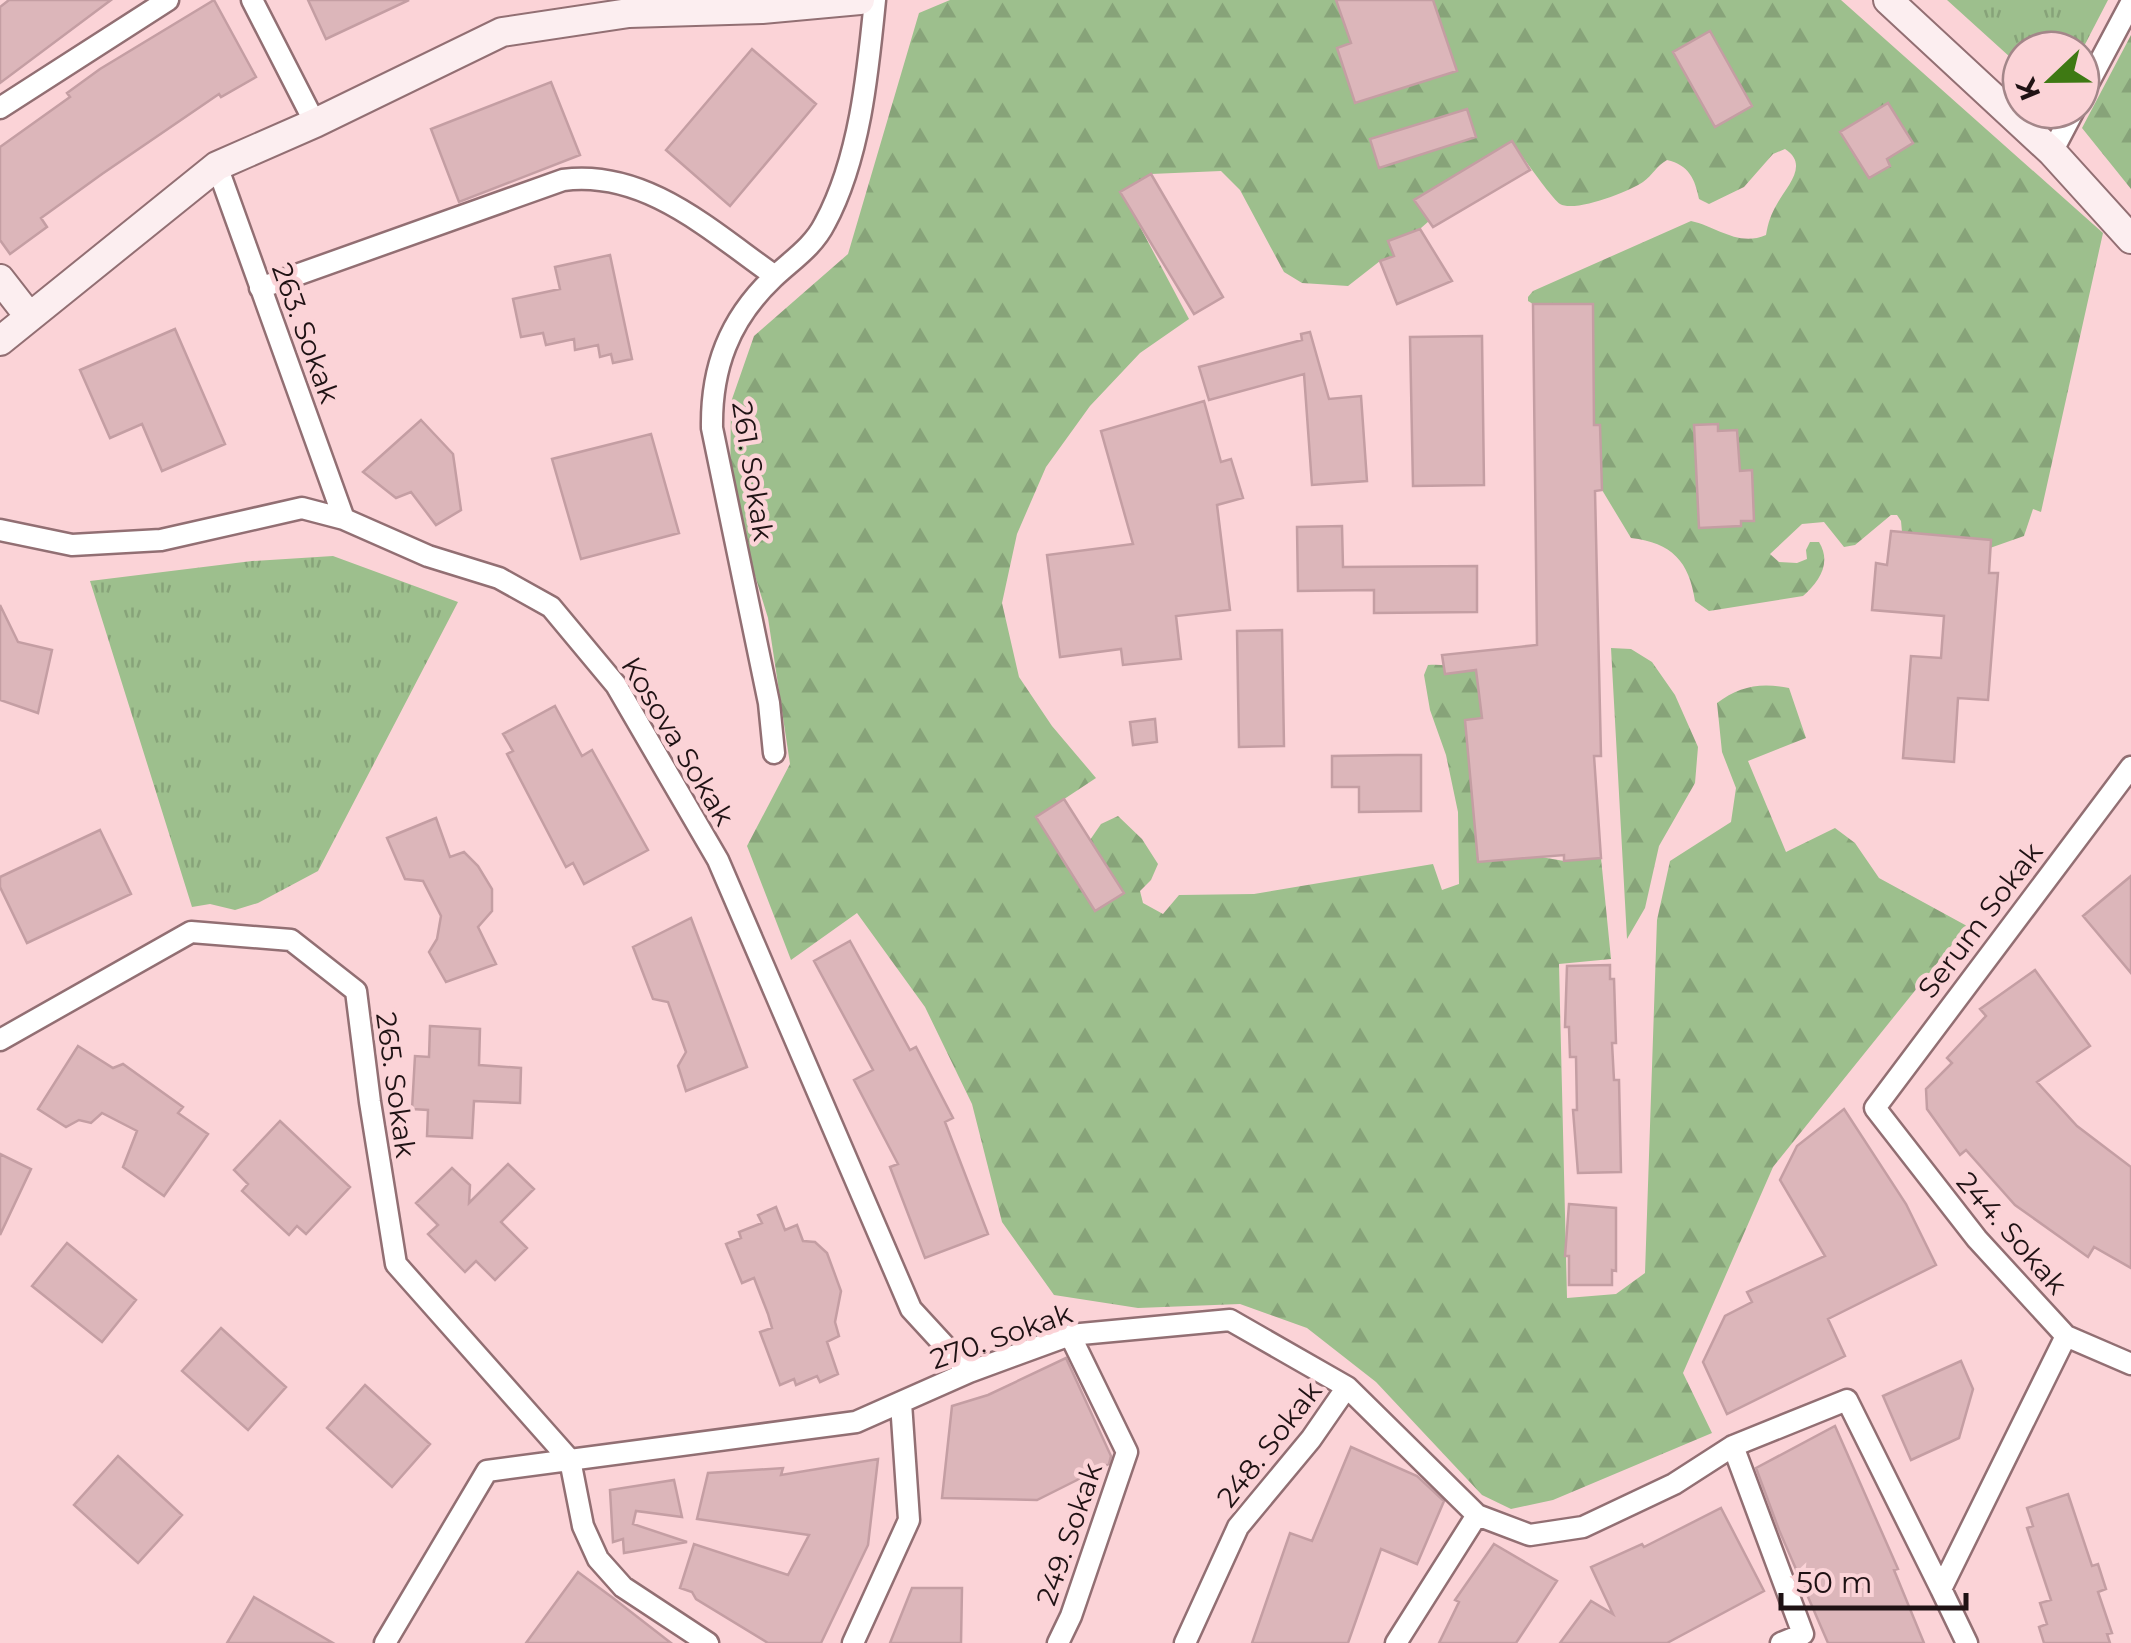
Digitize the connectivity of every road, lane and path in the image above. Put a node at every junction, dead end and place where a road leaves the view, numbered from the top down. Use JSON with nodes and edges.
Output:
{"nodes":[{"id":1,"x":168,"y":0,"type":"edge"},
{"id":2,"x":252,"y":0,"type":"edge"},
{"id":3,"x":860,"y":0,"type":"edge"},
{"id":4,"x":875,"y":0,"type":"edge"},
{"id":5,"x":1888,"y":0,"type":"edge"},
{"id":6,"x":2131,"y":3,"type":"edge"},
{"id":7,"x":629,"y":7,"type":"edge"},
{"id":8,"x":2101,"y":59,"type":"edge"},
{"id":9,"x":0,"y":108,"type":"edge"},
{"id":10,"x":315,"y":123,"type":"junction"},
{"id":11,"x":2064,"y":130,"type":"edge"},
{"id":12,"x":2052,"y":152,"type":"junction"},
{"id":13,"x":217,"y":166,"type":"junction"},
{"id":14,"x":2131,"y":239,"type":"edge"},
{"id":15,"x":775,"y":276,"type":"junction"},
{"id":16,"x":0,"y":279,"type":"edge"},
{"id":17,"x":260,"y":288,"type":"junction"},
{"id":18,"x":28,"y":315,"type":"junction"},
{"id":19,"x":0,"y":341,"type":"edge"},
{"id":20,"x":344,"y":519,"type":"junction"},
{"id":21,"x":0,"y":530,"type":"edge"},
{"id":22,"x":774,"y":753,"type":"dead end"},
{"id":23,"x":2131,"y":767,"type":"edge"},
{"id":24,"x":0,"y":1040,"type":"edge"},
{"id":25,"x":1874,"y":1108,"type":"joint"},
{"id":26,"x":1070,"y":1335,"type":"junction"},
{"id":27,"x":2066,"y":1336,"type":"junction"},
{"id":28,"x":2131,"y":1364,"type":"edge"},
{"id":29,"x":970,"y":1372,"type":"junction"},
{"id":30,"x":1347,"y":1387,"type":"junction"},
{"id":31,"x":901,"y":1402,"type":"junction"},
{"id":32,"x":1733,"y":1446,"type":"junction"},
{"id":33,"x":570,"y":1460,"type":"junction"},
{"id":34,"x":1477,"y":1515,"type":"junction"},
{"id":35,"x":1942,"y":1589,"type":"junction"},
{"id":36,"x":385,"y":1643,"type":"edge"},
{"id":37,"x":708,"y":1643,"type":"edge"},
{"id":38,"x":853,"y":1643,"type":"edge"},
{"id":39,"x":1058,"y":1643,"type":"edge"},
{"id":40,"x":1185,"y":1643,"type":"edge"},
{"id":41,"x":1396,"y":1643,"type":"edge"},
{"id":42,"x":1781,"y":1643,"type":"edge"},
{"id":43,"x":1967,"y":1643,"type":"edge"}],
"edges":[{"from":1,"to":9,"type":"street"},
{"from":2,"to":10,"type":"street"},
{"from":3,"to":7,"type":"main road"},
{"from":4,"to":15,"type":"street","name":"261. Sokak"},
{"from":5,"to":12,"type":"main road"},
{"from":6,"to":8,"type":"street"},
{"from":7,"to":10,"type":"main road"},
{"from":10,"to":13,"type":"main road"},
{"from":11,"to":12,"type":"street"},
{"from":12,"to":14,"type":"main road"},
{"from":13,"to":17,"type":"street","name":"263. Sokak"},
{"from":13,"to":18,"type":"main road"},
{"from":15,"to":17,"type":"street"},
{"from":15,"to":22,"type":"street","name":"261. Sokak"},
{"from":16,"to":18,"type":"main road"},
{"from":17,"to":20,"type":"street","name":"263. Sokak"},
{"from":18,"to":19,"type":"main road"},
{"from":20,"to":21,"type":"street","name":"Kosova Sokak"},
{"from":20,"to":29,"type":"street","name":"Kosova Sokak"},
{"from":23,"to":25,"type":"street","name":"Serum Sokak"},
{"from":24,"to":33,"type":"street","name":"265. Sokak"},
{"from":25,"to":27,"type":"street","name":"244. Sokak"},
{"from":26,"to":29,"type":"street","name":"270. Sokak"},
{"from":26,"to":30,"type":"street","name":"270. Sokak"},
{"from":26,"to":39,"type":"street","name":"249. Sokak"},
{"from":27,"to":28,"type":"street","name":"244. Sokak"},
{"from":27,"to":35,"type":"street"},
{"from":29,"to":31,"type":"street","name":"270. Sokak"},
{"from":30,"to":34,"type":"street","name":"270. Sokak"},
{"from":30,"to":40,"type":"street","name":"248. Sokak"},
{"from":31,"to":33,"type":"street","name":"270. Sokak"},
{"from":31,"to":38,"type":"street"},
{"from":32,"to":34,"type":"street","name":"270. Sokak"},
{"from":32,"to":35,"type":"street","name":"270. Sokak"},
{"from":32,"to":42,"type":"street"},
{"from":33,"to":36,"type":"street","name":"270. Sokak"},
{"from":33,"to":37,"type":"street"},
{"from":34,"to":41,"type":"street"},
{"from":35,"to":43,"type":"street"}]}
